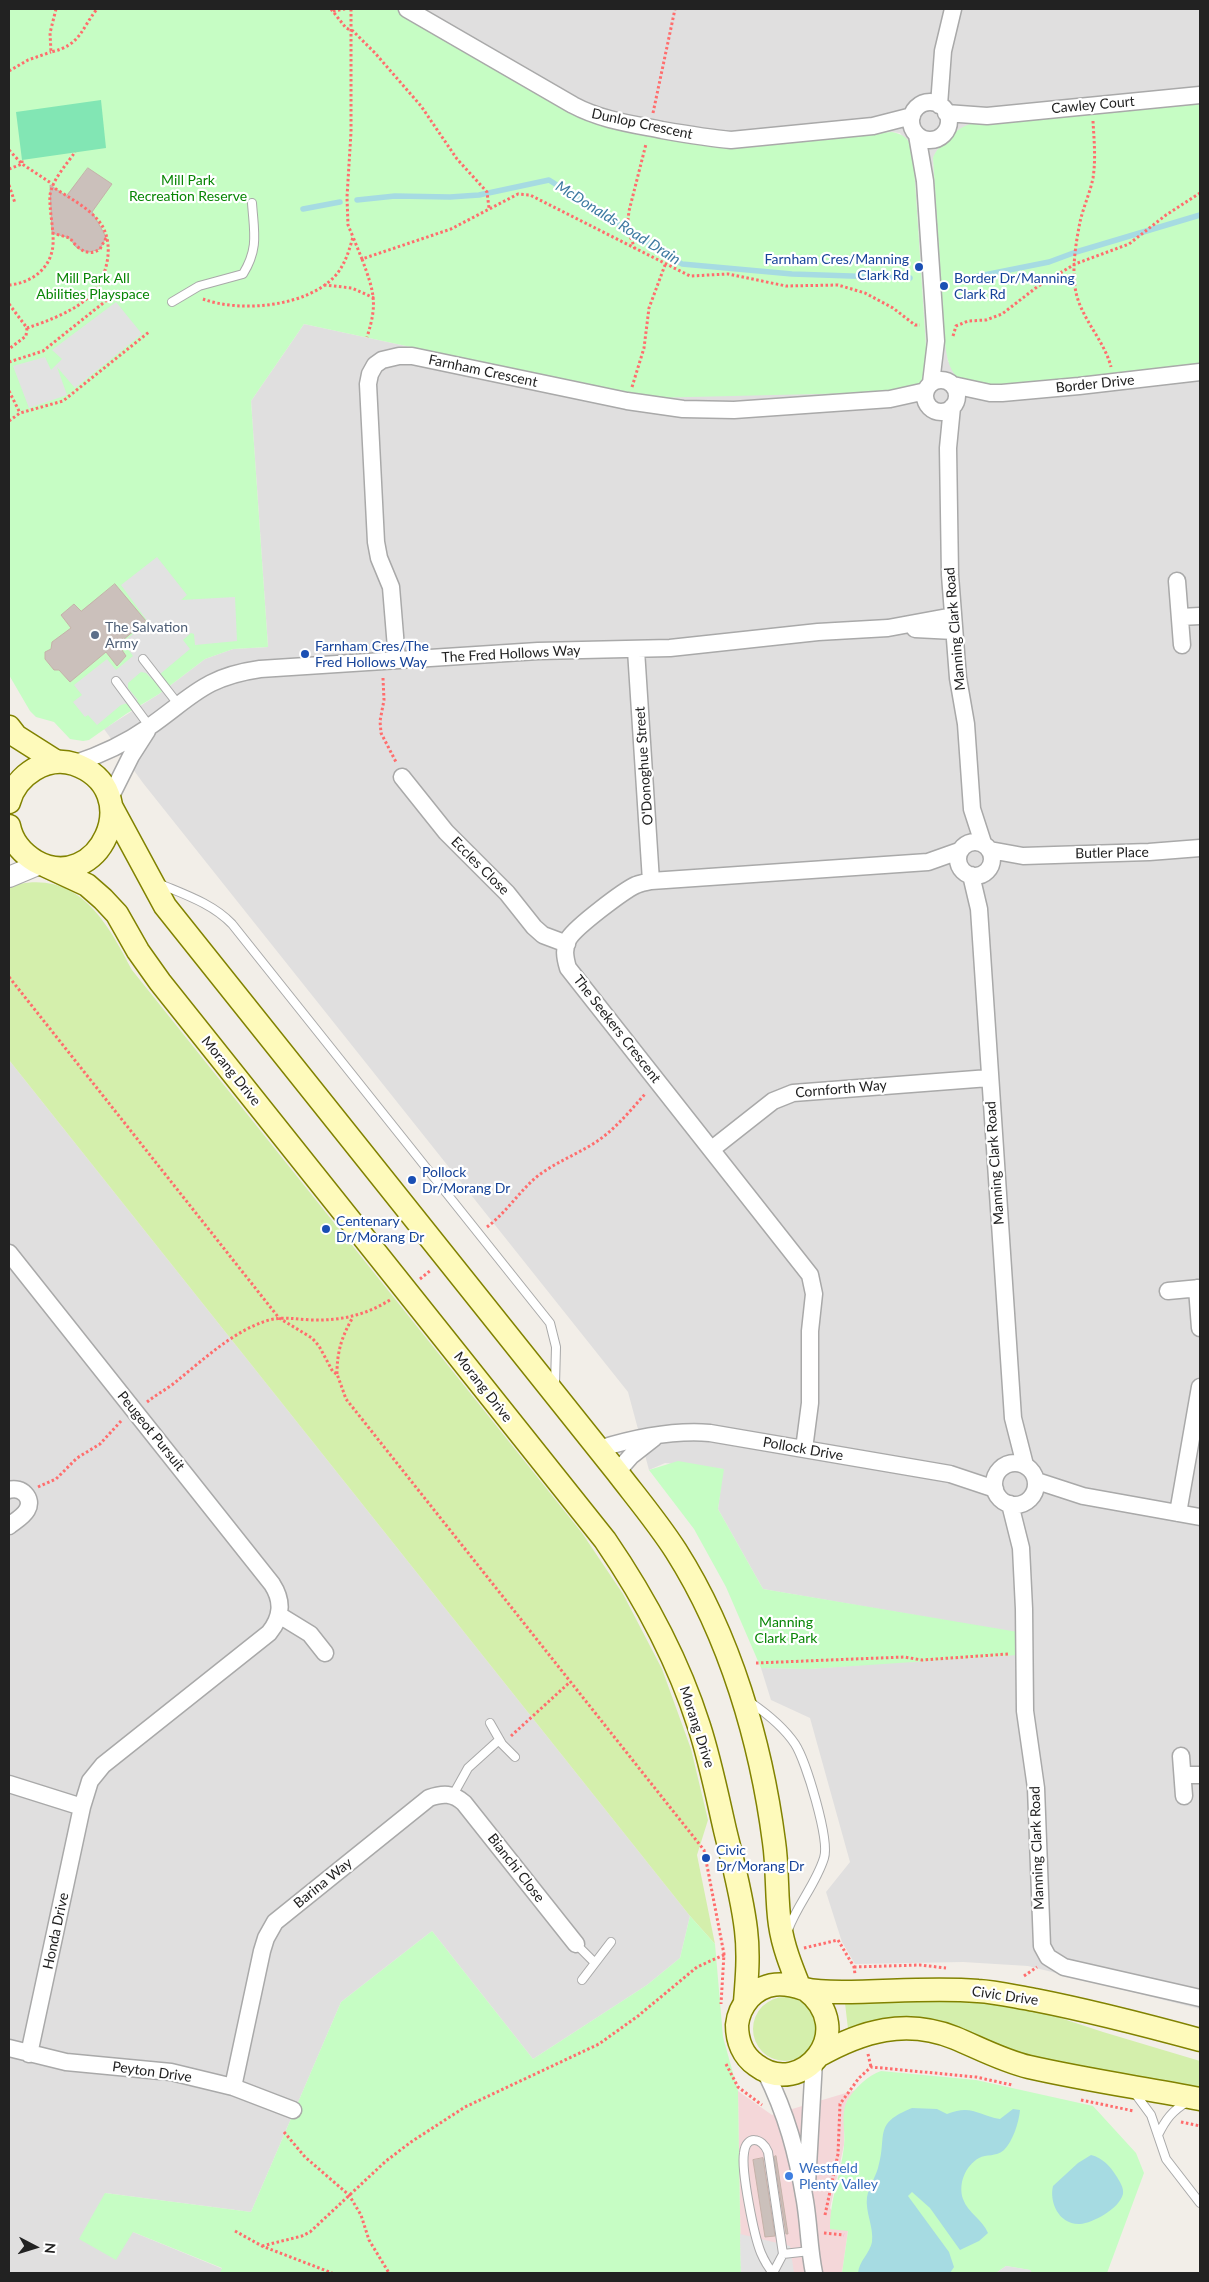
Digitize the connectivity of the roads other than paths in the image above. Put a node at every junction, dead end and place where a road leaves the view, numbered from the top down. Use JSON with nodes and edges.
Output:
{"nodes":[{"id":1,"x":407,"y":9,"type":"edge"},
{"id":2,"x":953,"y":9,"type":"edge"},
{"id":3,"x":1200,"y":95,"type":"edge"},
{"id":4,"x":939,"y":112,"type":"junction"},
{"id":5,"x":914,"y":127,"type":"junction"},
{"id":6,"x":933,"y":140,"type":"junction"},
{"id":7,"x":925,"y":181,"type":"junction"},
{"id":8,"x":252,"y":203,"type":"dead end"},
{"id":9,"x":172,"y":302,"type":"dead end"},
{"id":10,"x":936,"y":341,"type":"junction"},
{"id":11,"x":1200,"y":372,"type":"edge"},
{"id":12,"x":952,"y":383,"type":"junction"},
{"id":13,"x":990,"y":393,"type":"junction"},
{"id":14,"x":938,"y":400,"type":"junction"},
{"id":15,"x":1178,"y":581,"type":"dead end"},
{"id":16,"x":1200,"y":616,"type":"edge"},
{"id":17,"x":1180,"y":617,"type":"junction"},
{"id":18,"x":954,"y":624,"type":"junction"},
{"id":19,"x":1182,"y":644,"type":"dead end"},
{"id":20,"x":636,"y":650,"type":"junction"},
{"id":21,"x":143,"y":659,"type":"dead end"},
{"id":22,"x":398,"y":660,"type":"junction"},
{"id":23,"x":116,"y":680,"type":"dead end"},
{"id":24,"x":178,"y":704,"type":"junction"},
{"id":25,"x":9,"y":727,"type":"edge"},
{"id":26,"x":150,"y":727,"type":"junction"},
{"id":27,"x":65,"y":763,"type":"junction"},
{"id":28,"x":402,"y":777,"type":"road end"},
{"id":29,"x":9,"y":799,"type":"edge"},
{"id":30,"x":111,"y":803,"type":"junction"},
{"id":31,"x":9,"y":826,"type":"edge"},
{"id":32,"x":1200,"y":848,"type":"edge"},
{"id":33,"x":976,"y":859,"type":"junction"},
{"id":34,"x":43,"y":865,"type":"junction"},
{"id":35,"x":9,"y":877,"type":"edge"},
{"id":36,"x":149,"y":880,"type":"junction"},
{"id":37,"x":651,"y":881,"type":"junction"},
{"id":38,"x":567,"y":944,"type":"junction"},
{"id":39,"x":989,"y":1078,"type":"junction"},
{"id":40,"x":712,"y":1149,"type":"junction"},
{"id":41,"x":9,"y":1253,"type":"edge"},
{"id":42,"x":1199,"y":1288,"type":"edge"},
{"id":43,"x":1168,"y":1291,"type":"dead end"},
{"id":44,"x":1200,"y":1328,"type":"edge"},
{"id":45,"x":1200,"y":1387,"type":"edge"},
{"id":46,"x":554,"y":1393,"type":"junction"},
{"id":47,"x":1013,"y":1418,"type":"junction"},
{"id":48,"x":656,"y":1437,"type":"junction"},
{"id":49,"x":599,"y":1449,"type":"junction"},
{"id":50,"x":804,"y":1449,"type":"junction"},
{"id":51,"x":1025,"y":1464,"type":"junction"},
{"id":52,"x":617,"y":1472,"type":"junction"},
{"id":53,"x":999,"y":1476,"type":"junction"},
{"id":54,"x":9,"y":1490,"type":"edge"},
{"id":55,"x":1033,"y":1492,"type":"junction"},
{"id":56,"x":1010,"y":1504,"type":"junction"},
{"id":57,"x":1178,"y":1513,"type":"junction"},
{"id":58,"x":1200,"y":1517,"type":"edge"},
{"id":59,"x":9,"y":1526,"type":"edge"},
{"id":60,"x":1021,"y":1548,"type":"junction"},
{"id":61,"x":279,"y":1615,"type":"junction"},
{"id":62,"x":325,"y":1653,"type":"dead end"},
{"id":63,"x":742,"y":1697,"type":"junction"},
{"id":64,"x":490,"y":1723,"type":"dead end"},
{"id":65,"x":499,"y":1740,"type":"junction"},
{"id":66,"x":1182,"y":1756,"type":"dead end"},
{"id":67,"x":515,"y":1757,"type":"dead end"},
{"id":68,"x":1183,"y":1775,"type":"junction"},
{"id":69,"x":1200,"y":1775,"type":"edge"},
{"id":70,"x":9,"y":1784,"type":"edge"},
{"id":71,"x":453,"y":1795,"type":"junction"},
{"id":72,"x":1184,"y":1796,"type":"dead end"},
{"id":73,"x":82,"y":1807,"type":"junction"},
{"id":74,"x":611,"y":1942,"type":"dead end"},
{"id":75,"x":784,"y":1942,"type":"junction"},
{"id":76,"x":576,"y":1944,"type":"joint"},
{"id":77,"x":595,"y":1963,"type":"junction"},
{"id":78,"x":582,"y":1980,"type":"dead end"},
{"id":79,"x":802,"y":1987,"type":"junction"},
{"id":80,"x":1200,"y":1998,"type":"edge"},
{"id":81,"x":745,"y":2002,"type":"junction"},
{"id":82,"x":1200,"y":2040,"type":"edge"},
{"id":83,"x":9,"y":2048,"type":"edge"},
{"id":84,"x":29,"y":2054,"type":"junction"},
{"id":85,"x":816,"y":2059,"type":"junction"},
{"id":86,"x":765,"y":2070,"type":"junction"},
{"id":87,"x":1129,"y":2086,"type":"junction"},
{"id":88,"x":233,"y":2087,"type":"junction"},
{"id":89,"x":1197,"y":2099,"type":"edge"},
{"id":90,"x":293,"y":2110,"type":"dead end"},
{"id":91,"x":1158,"y":2135,"type":"junction"},
{"id":92,"x":1200,"y":2203,"type":"edge"},
{"id":93,"x":805,"y":2204,"type":"junction"},
{"id":94,"x":810,"y":2251,"type":"junction"},
{"id":95,"x":783,"y":2254,"type":"junction"},
{"id":96,"x":773,"y":2273,"type":"edge"},
{"id":97,"x":814,"y":2273,"type":"edge"}],
"edges":[{"from":1,"to":5,"type":"street","name":"Dunlop Crescent"},
{"from":2,"to":4,"type":"street"},
{"from":3,"to":4,"type":"street","name":"Cawley Court"},
{"from":4,"to":5,"type":"street"},
{"from":4,"to":6,"type":"street"},
{"from":5,"to":6,"type":"street"},
{"from":5,"to":7,"type":"street","name":"Manning Clark Road"},
{"from":6,"to":7,"type":"street","name":"Manning Clark Road"},
{"from":7,"to":10,"type":"street","name":"Manning Clark Road"},
{"from":8,"to":9,"type":"lane"},
{"from":10,"to":12,"type":"street","name":"Manning Clark Road"},
{"from":10,"to":14,"type":"street","name":"Manning Clark Road"},
{"from":11,"to":13,"type":"street","name":"Border Drive"},
{"from":12,"to":13,"type":"street","name":"Border Drive"},
{"from":12,"to":14,"type":"street","name":"Manning Clark Road"},
{"from":12,"to":14,"type":"street","name":"Border Drive"},
{"from":13,"to":14,"type":"street","name":"Border Drive"},
{"from":14,"to":18,"type":"street","name":"Manning Clark Road"},
{"from":14,"to":22,"type":"street","name":"Farnham Crescent"},
{"from":15,"to":17,"type":"street"},
{"from":16,"to":17,"type":"street"},
{"from":17,"to":19,"type":"street"},
{"from":18,"to":20,"type":"street","name":"The Fred Hollows Way"},
{"from":18,"to":33,"type":"street","name":"Manning Clark Road"},
{"from":20,"to":22,"type":"street","name":"The Fred Hollows Way"},
{"from":20,"to":37,"type":"street","name":"O'Donoghue Street"},
{"from":21,"to":24,"type":"lane"},
{"from":22,"to":24,"type":"street","name":"The Fred Hollows Way"},
{"from":23,"to":26,"type":"lane"},
{"from":24,"to":26,"type":"street","name":"The Fred Hollows Way"},
{"from":25,"to":27,"type":"main road"},
{"from":26,"to":27,"type":"street","name":"The Fred Hollows Way"},
{"from":26,"to":30,"type":"street","name":"The Fred Hollows Way"},
{"from":27,"to":29,"type":"main road"},
{"from":27,"to":30,"type":"main road"},
{"from":28,"to":38,"type":"street","name":"Eccles Close"},
{"from":30,"to":34,"type":"main road"},
{"from":30,"to":36,"type":"main road"},
{"from":31,"to":34,"type":"main road","name":"Morang Drive"},
{"from":32,"to":33,"type":"street","name":"Butler Place"},
{"from":33,"to":37,"type":"street"},
{"from":33,"to":39,"type":"street","name":"Manning Clark Road"},
{"from":34,"to":35,"type":"street"},
{"from":34,"to":81,"type":"main road","name":"Morang Drive"},
{"from":36,"to":46,"type":"main road"},
{"from":36,"to":46,"type":"lane"},
{"from":37,"to":38,"type":"street"},
{"from":38,"to":40,"type":"street","name":"The Seekers Crescent"},
{"from":39,"to":40,"type":"street","name":"Cornforth Way"},
{"from":39,"to":47,"type":"street","name":"Manning Clark Road"},
{"from":40,"to":50,"type":"street","name":"The Seekers Crescent"},
{"from":41,"to":61,"type":"street","name":"Peugeot Pursuit"},
{"from":42,"to":43,"type":"street"},
{"from":42,"to":44,"type":"street"},
{"from":45,"to":57,"type":"street"},
{"from":46,"to":49,"type":"main road"},
{"from":47,"to":51,"type":"street","name":"Manning Clark Road"},
{"from":47,"to":53,"type":"street","name":"Manning Clark Road"},
{"from":48,"to":49,"type":"street","name":"Pollock Drive"},
{"from":48,"to":50,"type":"street","name":"Pollock Drive"},
{"from":48,"to":52,"type":"street","name":"Pollock Drive"},
{"from":49,"to":52,"type":"main road"},
{"from":50,"to":53,"type":"street","name":"Pollock Drive"},
{"from":51,"to":53,"type":"street"},
{"from":51,"to":55,"type":"street"},
{"from":52,"to":63,"type":"main road"},
{"from":53,"to":56,"type":"street"},
{"from":54,"to":59,"type":"street"},
{"from":55,"to":56,"type":"street"},
{"from":55,"to":57,"type":"street"},
{"from":55,"to":60,"type":"street","name":"Manning Clark Road"},
{"from":56,"to":60,"type":"street","name":"Manning Clark Road"},
{"from":57,"to":58,"type":"street"},
{"from":60,"to":80,"type":"street","name":"Manning Clark Road"},
{"from":61,"to":62,"type":"street"},
{"from":61,"to":73,"type":"street"},
{"from":63,"to":75,"type":"main road"},
{"from":63,"to":75,"type":"lane"},
{"from":64,"to":65,"type":"lane"},
{"from":65,"to":67,"type":"lane"},
{"from":65,"to":71,"type":"lane"},
{"from":66,"to":68,"type":"street"},
{"from":68,"to":69,"type":"street"},
{"from":68,"to":72,"type":"street"},
{"from":70,"to":73,"type":"street"},
{"from":71,"to":76,"type":"street","name":"Bianchi Close"},
{"from":71,"to":88,"type":"street","name":"Barina Way"},
{"from":73,"to":84,"type":"street","name":"Honda Drive"},
{"from":74,"to":77,"type":"lane"},
{"from":75,"to":79,"type":"main road"},
{"from":76,"to":77,"type":"lane"},
{"from":77,"to":78,"type":"lane"},
{"from":79,"to":81,"type":"main road"},
{"from":79,"to":82,"type":"main road","name":"Civic Drive"},
{"from":79,"to":85,"type":"main road"},
{"from":81,"to":86,"type":"main road"},
{"from":83,"to":84,"type":"street","name":"Peyton Drive"},
{"from":84,"to":88,"type":"street","name":"Peyton Drive"},
{"from":85,"to":86,"type":"main road"},
{"from":85,"to":87,"type":"main road"},
{"from":85,"to":93,"type":"street"},
{"from":86,"to":93,"type":"street"},
{"from":87,"to":89,"type":"main road"},
{"from":87,"to":91,"type":"lane"},
{"from":88,"to":90,"type":"street","name":"Peyton Drive"},
{"from":89,"to":91,"type":"lane"},
{"from":91,"to":92,"type":"lane"},
{"from":93,"to":94,"type":"street"},
{"from":94,"to":95,"type":"lane"},
{"from":94,"to":97,"type":"street"},
{"from":95,"to":96,"type":"lane"},
{"from":95,"to":96,"type":"lane"}]}
